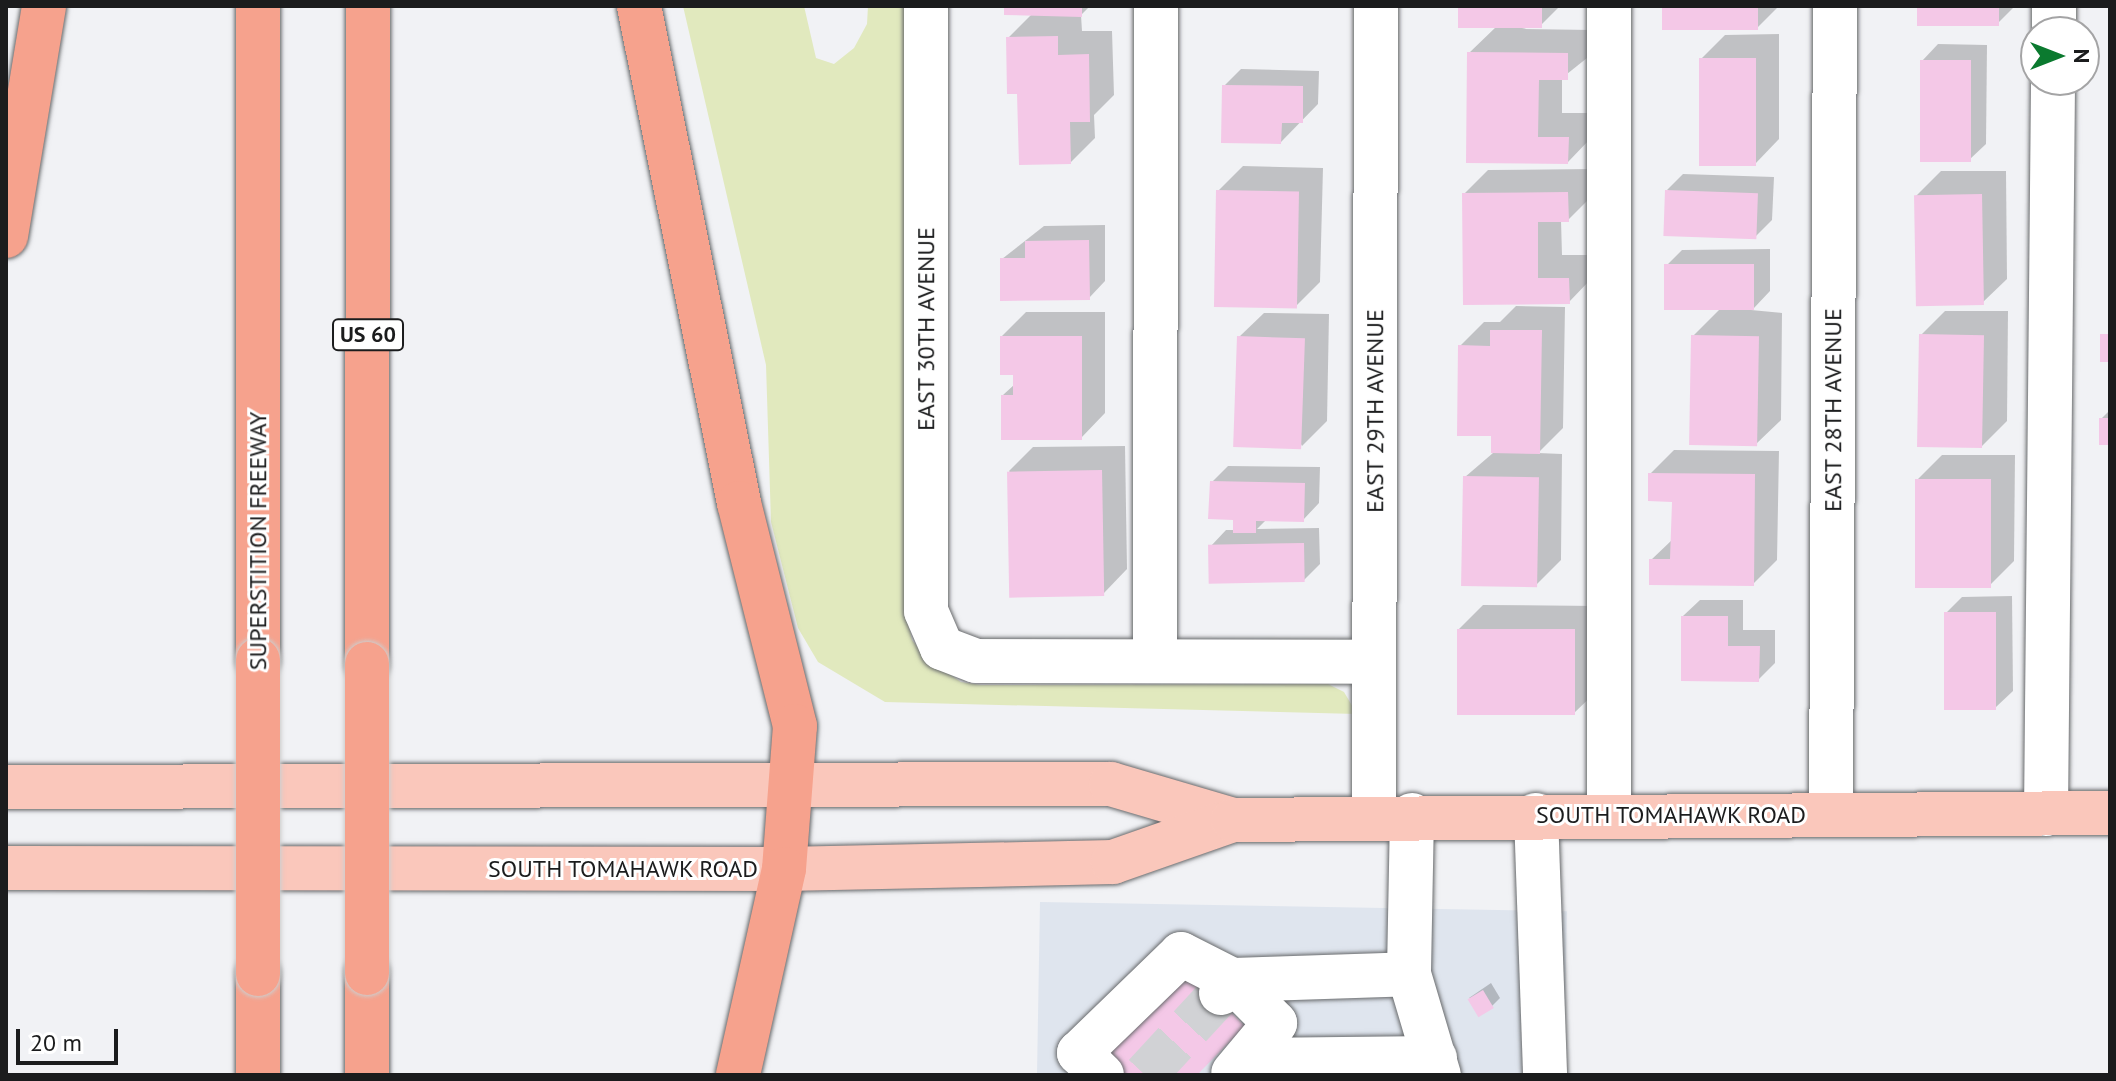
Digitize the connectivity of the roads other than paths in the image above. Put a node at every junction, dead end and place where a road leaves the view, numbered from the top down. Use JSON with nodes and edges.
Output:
{"nodes":[{"id":1,"x":44,"y":6,"type":"edge"},
{"id":2,"x":258,"y":6,"type":"edge"},
{"id":3,"x":368,"y":6,"type":"edge"},
{"id":4,"x":639,"y":6,"type":"edge"},
{"id":5,"x":926,"y":6,"type":"edge"},
{"id":6,"x":1156,"y":6,"type":"edge"},
{"id":7,"x":1376,"y":6,"type":"edge"},
{"id":8,"x":1609,"y":6,"type":"edge"},
{"id":9,"x":1835,"y":6,"type":"edge"},
{"id":10,"x":2053,"y":96,"type":"edge"},
{"id":11,"x":6,"y":236,"type":"edge"},
{"id":12,"x":1155,"y":661,"type":"junction"},
{"id":13,"x":1374,"y":662,"type":"junction"},
{"id":14,"x":6,"y":787,"type":"edge"},
{"id":15,"x":790,"y":787,"type":"junction"},
{"id":16,"x":2110,"y":813,"type":"edge"},
{"id":17,"x":1831,"y":814,"type":"junction"},
{"id":18,"x":2046,"y":814,"type":"junction"},
{"id":19,"x":1393,"y":815,"type":"junction"},
{"id":20,"x":1536,"y":815,"type":"junction"},
{"id":21,"x":1609,"y":815,"type":"junction"},
{"id":22,"x":1233,"y":820,"type":"junction"},
{"id":23,"x":6,"y":868,"type":"edge"},
{"id":24,"x":784,"y":869,"type":"junction"},
{"id":25,"x":1409,"y":974,"type":"junction"},
{"id":26,"x":1224,"y":989,"type":"junction"},
{"id":27,"x":1437,"y":1067,"type":"edge"},
{"id":28,"x":1240,"y":1068,"type":"edge"},
{"id":29,"x":258,"y":1075,"type":"edge"},
{"id":30,"x":367,"y":1075,"type":"edge"},
{"id":31,"x":738,"y":1075,"type":"edge"},
{"id":32,"x":1102,"y":1075,"type":"edge"},
{"id":33,"x":1545,"y":1075,"type":"edge"}],
"edges":[{"from":1,"to":11,"type":"highway"},
{"from":2,"to":29,"type":"highway","name":"SUPERSTITION FREEWAY","bridge":true},
{"from":3,"to":30,"type":"highway","number":"US 60","bridge":true},
{"from":4,"to":15,"type":"highway"},
{"from":5,"to":12,"type":"street","name":"EAST 30TH AVENUE"},
{"from":6,"to":12,"type":"street"},
{"from":7,"to":13,"type":"street","name":"EAST 29TH AVENUE"},
{"from":8,"to":21,"type":"street"},
{"from":9,"to":17,"type":"street","name":"EAST 28TH AVENUE"},
{"from":10,"to":18,"type":"street"},
{"from":12,"to":13,"type":"street"},
{"from":13,"to":19,"type":"street","name":"EAST 29TH AVENUE"},
{"from":14,"to":15,"type":"main road","name":"SOUTH TOMAHAWK ROAD"},
{"from":15,"to":22,"type":"main road","name":"SOUTH TOMAHAWK ROAD"},
{"from":15,"to":24,"type":"highway"},
{"from":16,"to":18,"type":"main road","name":"SOUTH TOMAHAWK ROAD"},
{"from":17,"to":18,"type":"main road","name":"SOUTH TOMAHAWK ROAD"},
{"from":17,"to":21,"type":"main road","name":"SOUTH TOMAHAWK ROAD"},
{"from":19,"to":20,"type":"main road","name":"SOUTH TOMAHAWK ROAD"},
{"from":19,"to":22,"type":"main road","name":"SOUTH TOMAHAWK ROAD"},
{"from":19,"to":25,"type":"street","name":"EAST 29TH AVENUE"},
{"from":20,"to":21,"type":"main road","name":"SOUTH TOMAHAWK ROAD"},
{"from":20,"to":33,"type":"street"},
{"from":22,"to":24,"type":"main road","name":"SOUTH TOMAHAWK ROAD"},
{"from":23,"to":24,"type":"main road","name":"SOUTH TOMAHAWK ROAD"},
{"from":24,"to":31,"type":"highway"},
{"from":25,"to":26,"type":"street"},
{"from":25,"to":27,"type":"street","name":"EAST 29TH AVENUE"},
{"from":26,"to":28,"type":"street"},
{"from":26,"to":32,"type":"street"},
{"from":27,"to":28,"type":"street"}]}
